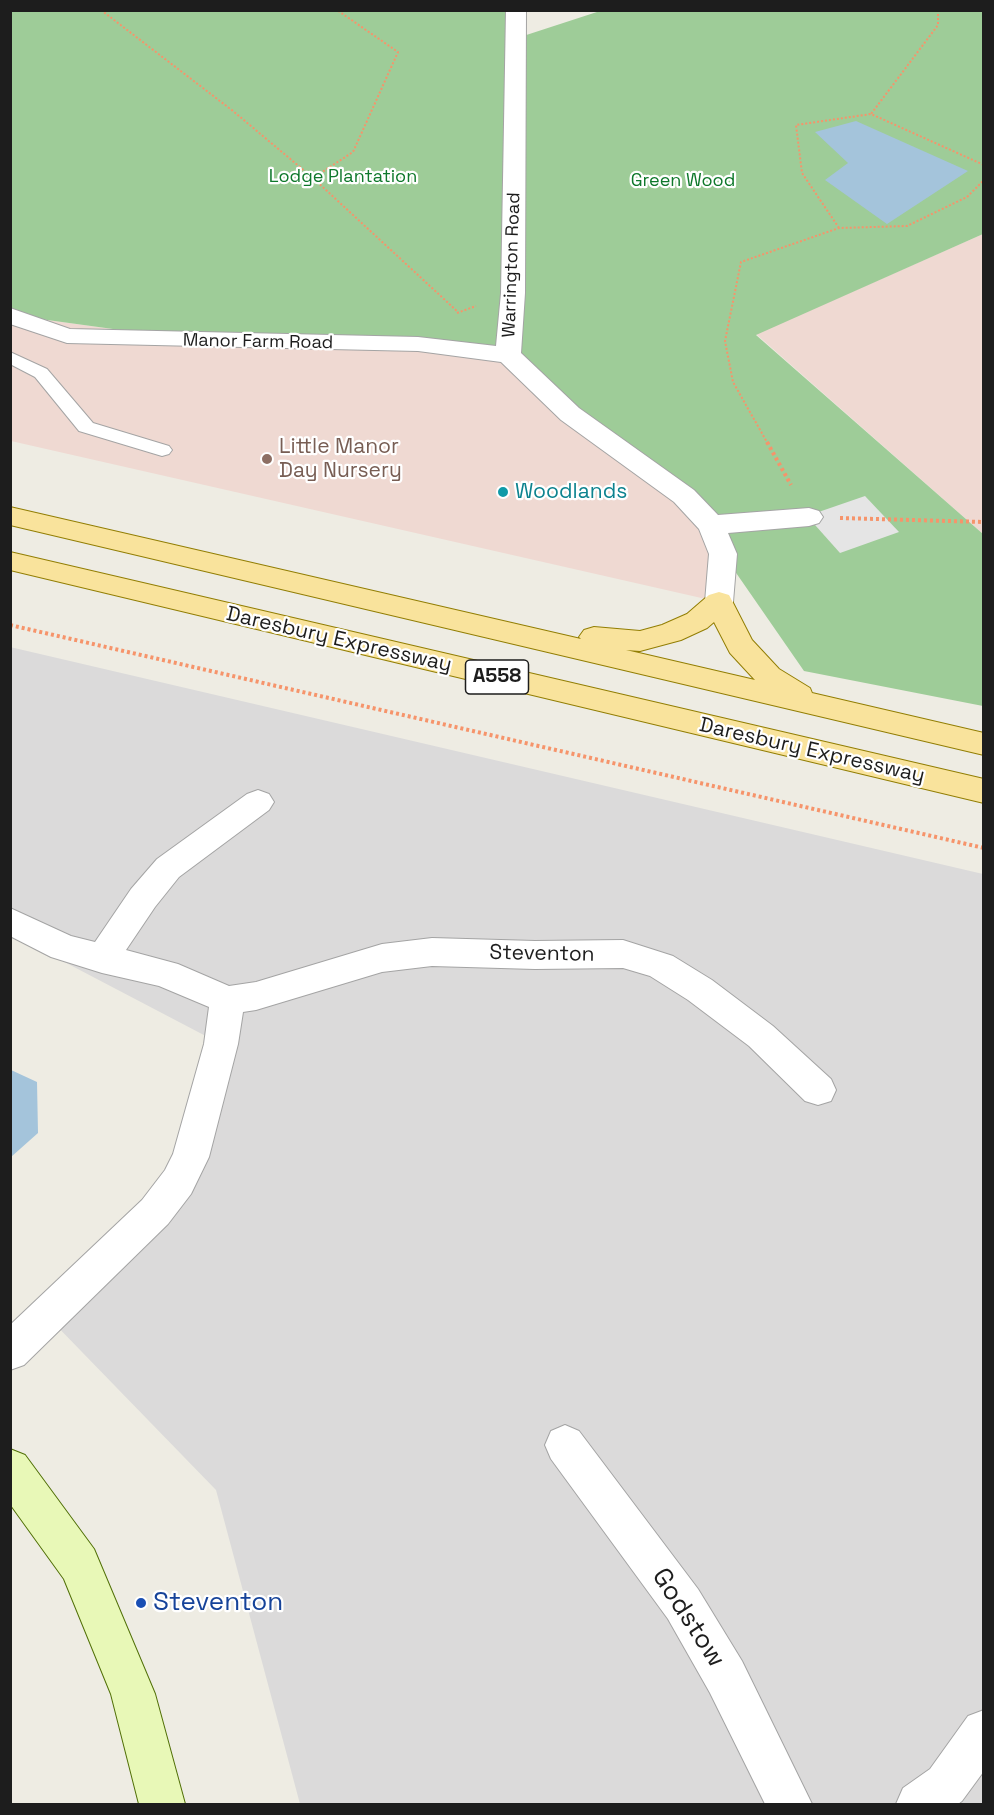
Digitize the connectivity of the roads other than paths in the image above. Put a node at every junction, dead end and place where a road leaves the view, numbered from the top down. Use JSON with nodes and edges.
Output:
{"nodes":[{"id":1,"x":516,"y":10,"type":"edge"},
{"id":2,"x":10,"y":315,"type":"edge"},
{"id":3,"x":508,"y":356,"type":"junction"},
{"id":4,"x":10,"y":357,"type":"edge"},
{"id":5,"x":162,"y":450,"type":"dead end"},
{"id":6,"x":10,"y":516,"type":"edge"},
{"id":7,"x":809,"y":517,"type":"road end"},
{"id":8,"x":711,"y":525,"type":"junction"},
{"id":9,"x":10,"y":561,"type":"edge"},
{"id":10,"x":332,"y":593,"type":"junction"},
{"id":11,"x":719,"y":602,"type":"junction"},
{"id":12,"x":815,"y":706,"type":"junction"},
{"id":13,"x":984,"y":744,"type":"edge"},
{"id":14,"x":984,"y":791,"type":"edge"},
{"id":15,"x":258,"y":802,"type":"dead end"},
{"id":16,"x":10,"y":921,"type":"edge"},
{"id":17,"x":102,"y":959,"type":"junction"},
{"id":18,"x":227,"y":1000,"type":"junction"},
{"id":19,"x":818,"y":1090,"type":"dead end"},
{"id":20,"x":10,"y":1352,"type":"edge"},
{"id":21,"x":565,"y":1445,"type":"dead end"},
{"id":22,"x":10,"y":1469,"type":"edge"},
{"id":23,"x":984,"y":1732,"type":"edge"},
{"id":24,"x":162,"y":1804,"type":"edge"},
{"id":25,"x":789,"y":1804,"type":"edge"},
{"id":26,"x":919,"y":1804,"type":"edge"}],
"edges":[{"from":1,"to":3,"type":"street","name":"Warrington Road"},
{"from":2,"to":3,"type":"street","name":"Manor Farm Road"},
{"from":3,"to":8,"type":"street","name":"Warrington Road"},
{"from":4,"to":5,"type":"lane"},
{"from":6,"to":10,"type":"main road","name":"Daresbury Expressway","number":"A558"},
{"from":7,"to":8,"type":"street"},
{"from":8,"to":11,"type":"street","name":"Warrington Road"},
{"from":9,"to":14,"type":"main road","name":"Daresbury Expressway","number":"A558"},
{"from":10,"to":11,"type":"main road"},
{"from":10,"to":12,"type":"main road","name":"Daresbury Expressway","number":"A558"},
{"from":11,"to":12,"type":"main road"},
{"from":12,"to":13,"type":"main road","name":"Daresbury Expressway","number":"A558"},
{"from":15,"to":17,"type":"street"},
{"from":16,"to":17,"type":"street"},
{"from":17,"to":18,"type":"street"},
{"from":18,"to":19,"type":"street","name":"Steventon"},
{"from":18,"to":20,"type":"street"},
{"from":21,"to":25,"type":"street","name":"Godstow"},
{"from":22,"to":24,"type":"street"},
{"from":23,"to":26,"type":"street"}]}
